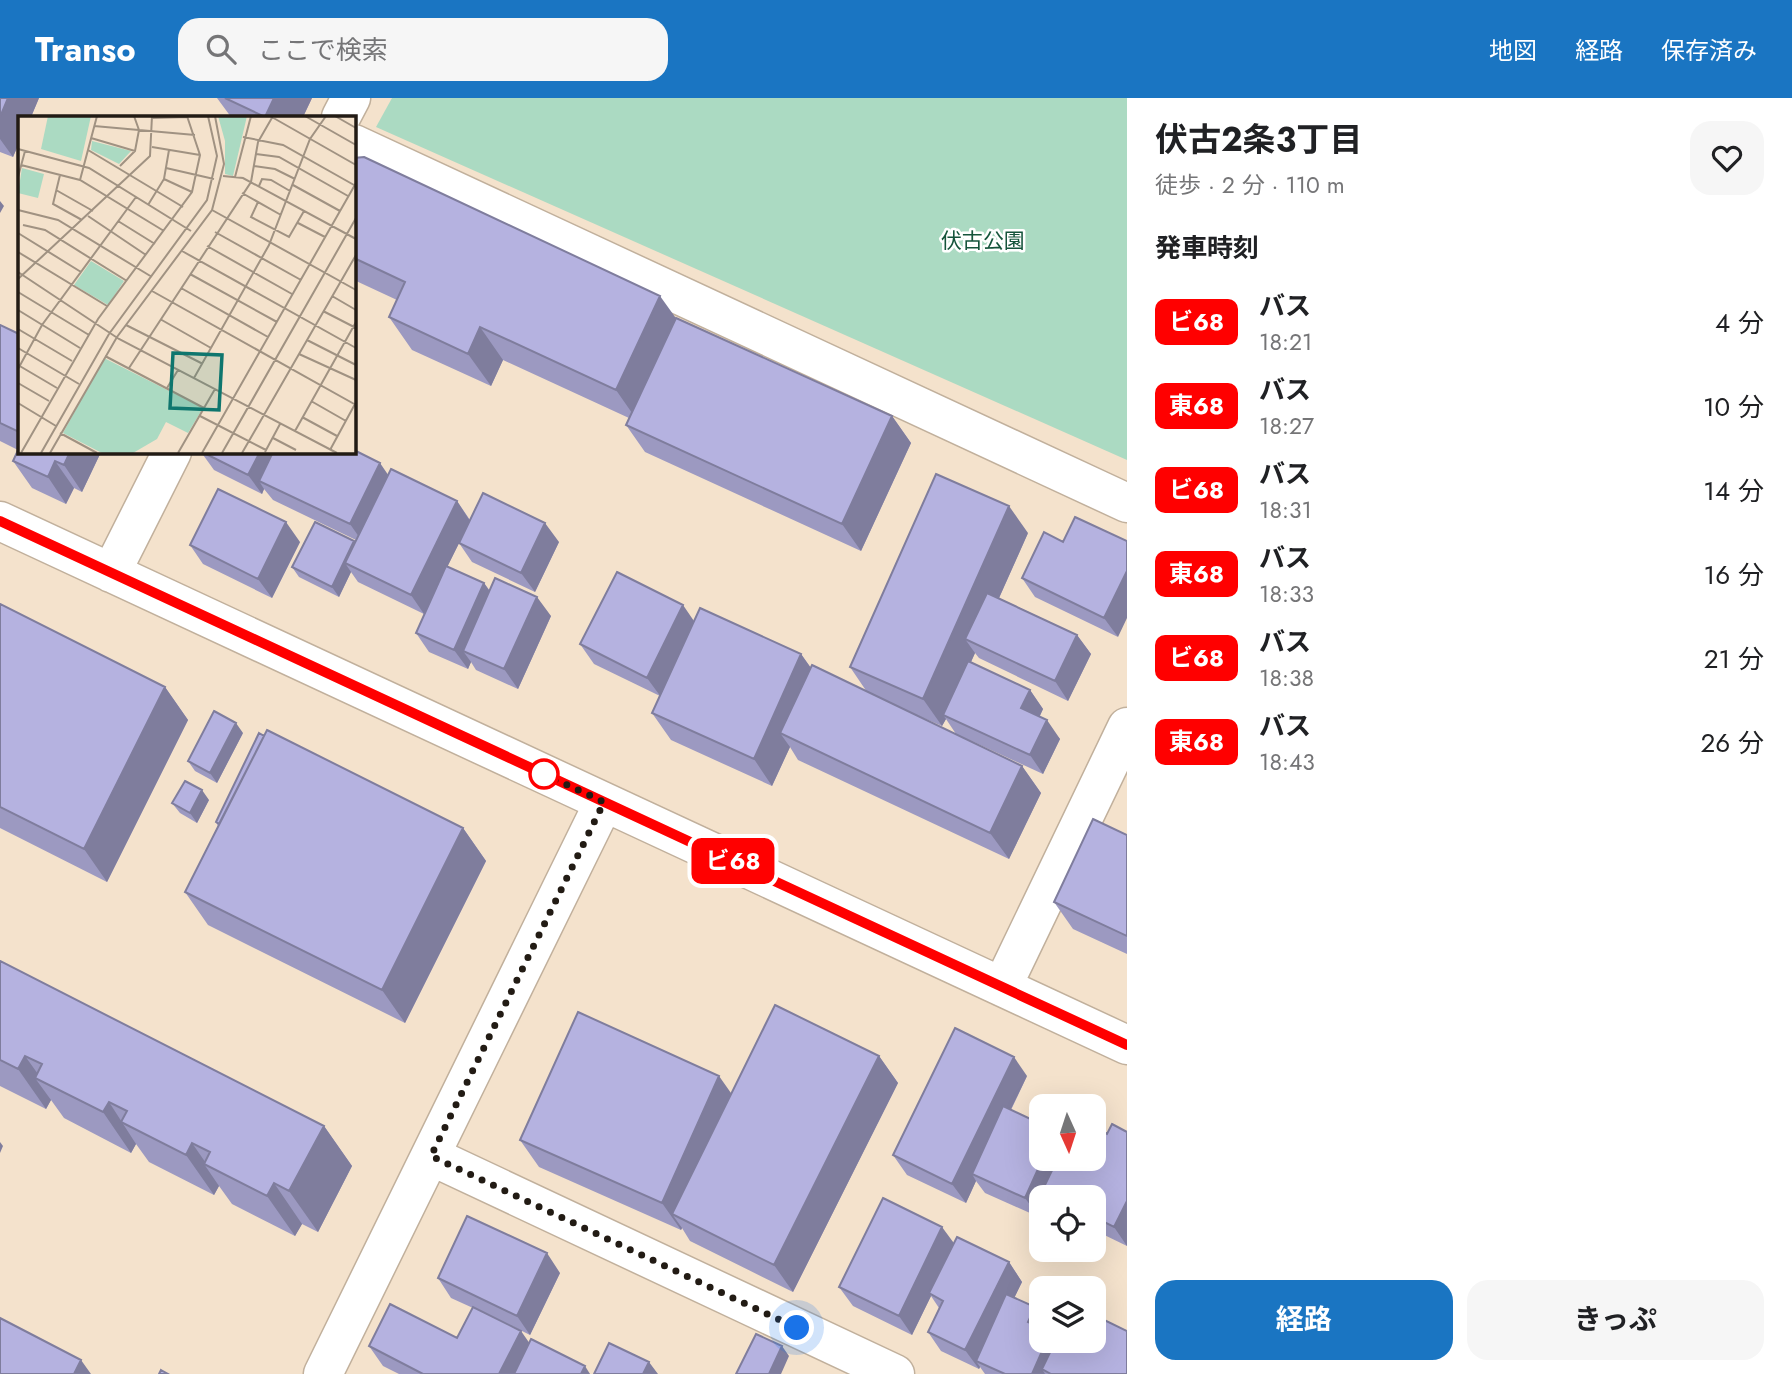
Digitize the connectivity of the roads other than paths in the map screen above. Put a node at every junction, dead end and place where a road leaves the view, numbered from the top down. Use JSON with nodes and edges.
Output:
{"nodes":[{"id":1,"x":351,"y":98,"type":"edge"},
{"id":2,"x":342,"y":116,"type":"edge"},
{"id":3,"x":355,"y":144,"type":"edge"},
{"id":4,"x":172,"y":453,"type":"edge"},
{"id":5,"x":1127,"y":503,"type":"edge"},
{"id":6,"x":0,"y":521,"type":"edge"},
{"id":7,"x":111,"y":573,"type":"junction"},
{"id":8,"x":1127,"y":727,"type":"edge"},
{"id":9,"x":604,"y":802,"type":"junction"},
{"id":10,"x":1002,"y":987,"type":"junction"},
{"id":11,"x":1127,"y":1045,"type":"edge"},
{"id":12,"x":431,"y":1156,"type":"junction"},
{"id":13,"x":323,"y":1374,"type":"edge"},
{"id":14,"x":895,"y":1374,"type":"edge"}],
"edges":[{"from":1,"to":2,"type":"street"},
{"from":3,"to":5,"type":"street"},
{"from":4,"to":7,"type":"street"},
{"from":6,"to":7,"type":"street"},
{"from":7,"to":9,"type":"street"},
{"from":8,"to":10,"type":"street"},
{"from":9,"to":10,"type":"street"},
{"from":9,"to":12,"type":"street"},
{"from":10,"to":11,"type":"street"},
{"from":12,"to":13,"type":"street"},
{"from":12,"to":14,"type":"street"}]}
